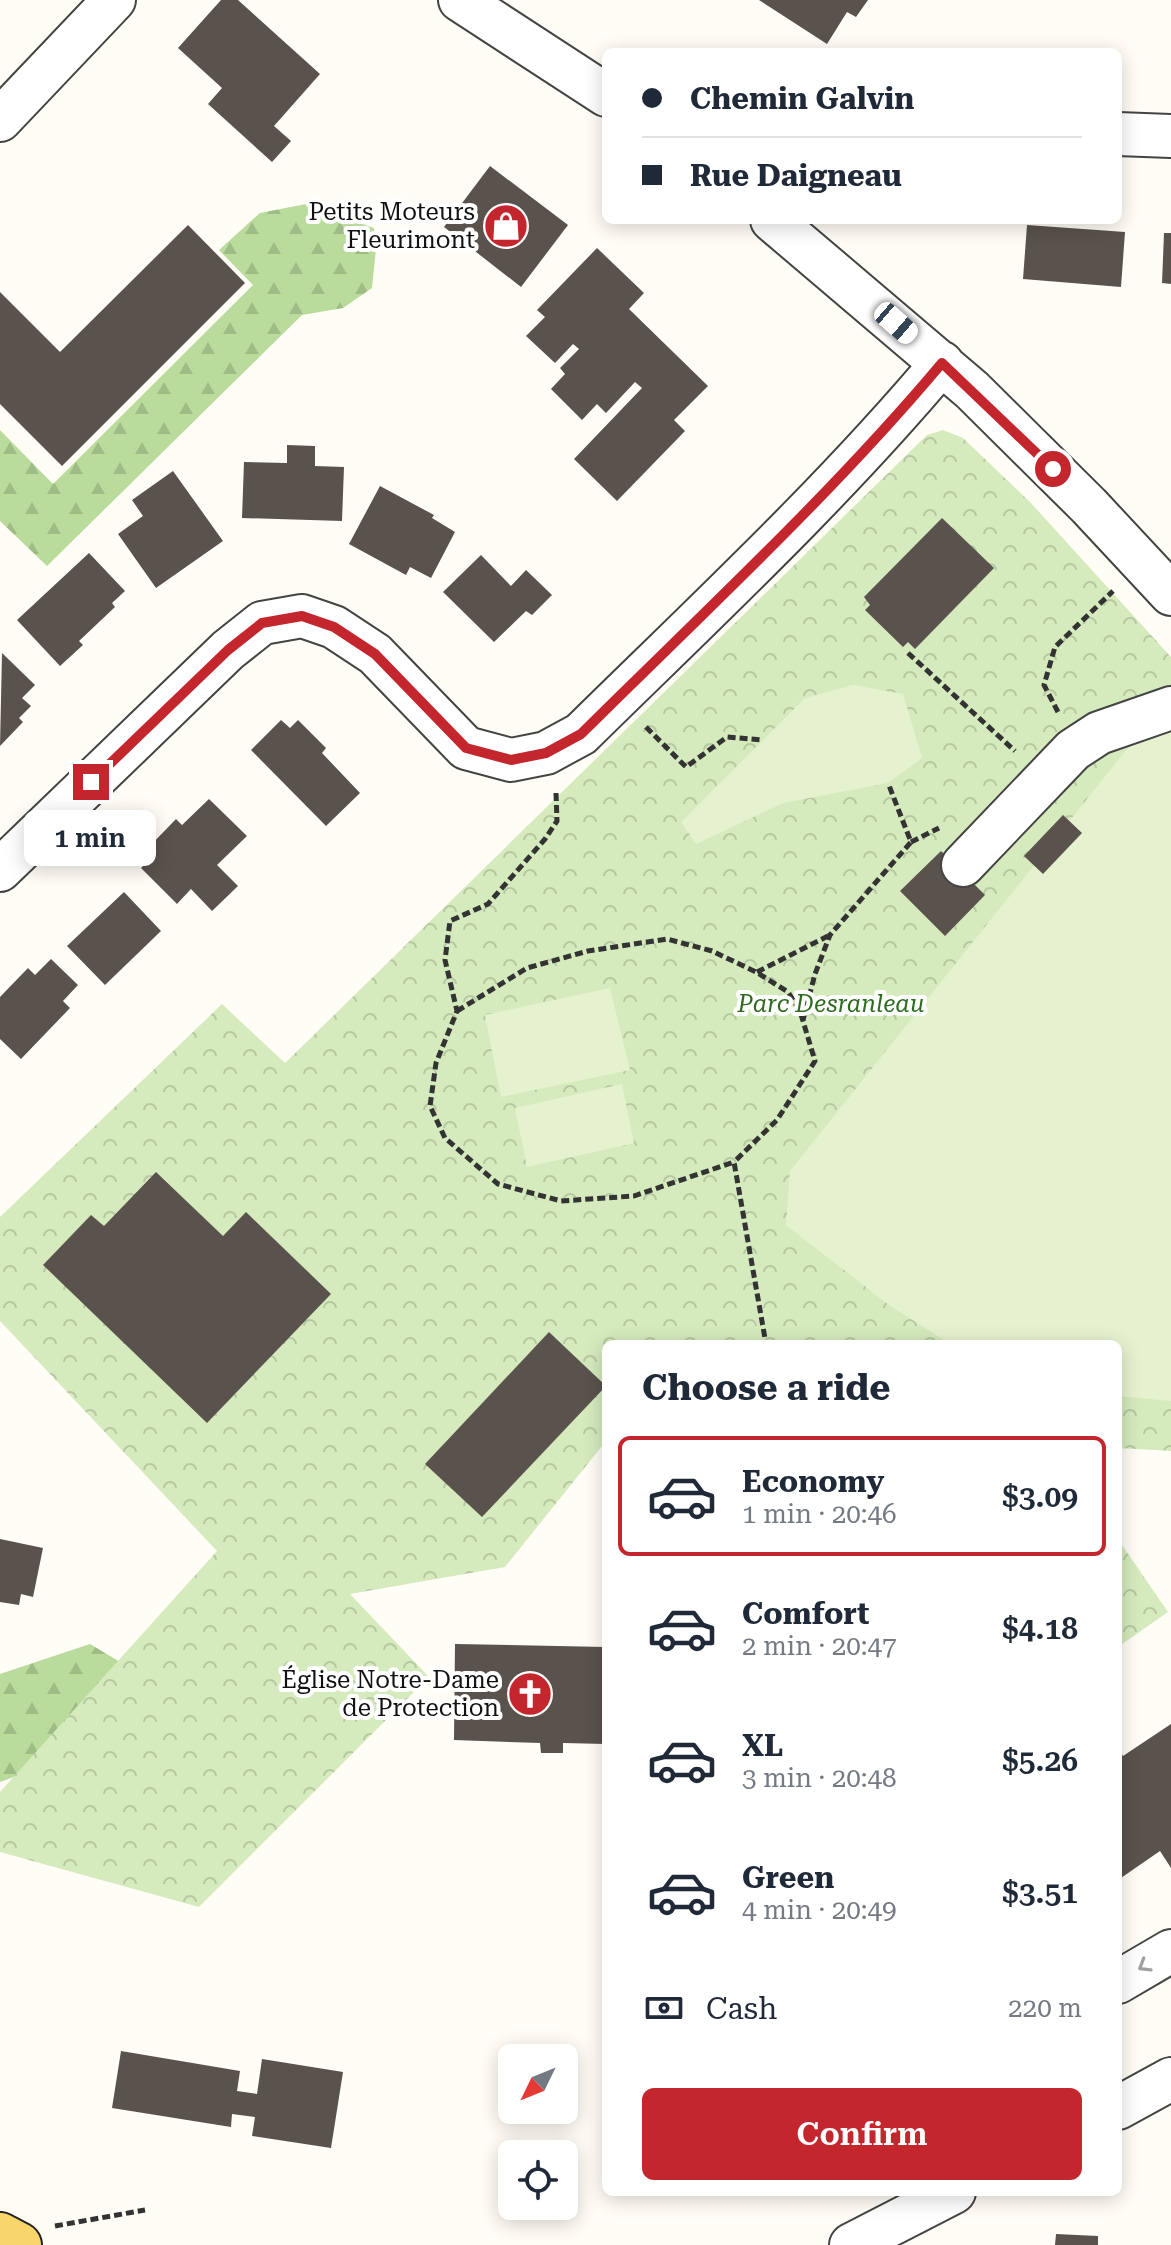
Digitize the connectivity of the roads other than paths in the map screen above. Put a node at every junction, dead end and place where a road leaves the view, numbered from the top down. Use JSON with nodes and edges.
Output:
{"nodes":[{"id":1,"x":114,"y":0,"type":"edge"},
{"id":2,"x":460,"y":0,"type":"edge"},
{"id":3,"x":602,"y":92,"type":"edge"},
{"id":4,"x":0,"y":120,"type":"edge"},
{"id":5,"x":1122,"y":134,"type":"edge"},
{"id":6,"x":1171,"y":136,"type":"edge"},
{"id":7,"x":777,"y":224,"type":"edge"},
{"id":8,"x":942,"y":363,"type":"junction"},
{"id":9,"x":1171,"y":594,"type":"edge"},
{"id":10,"x":1171,"y":708,"type":"edge"},
{"id":11,"x":963,"y":865,"type":"dead end"},
{"id":12,"x":0,"y":870,"type":"edge"},
{"id":13,"x":1171,"y":1951,"type":"edge"},
{"id":14,"x":1122,"y":1980,"type":"edge"},
{"id":15,"x":1171,"y":2079,"type":"edge"},
{"id":16,"x":1122,"y":2106,"type":"edge"},
{"id":17,"x":946,"y":2196,"type":"edge"},
{"id":18,"x":0,"y":2235,"type":"edge"},
{"id":19,"x":19,"y":2245,"type":"edge"},
{"id":20,"x":851,"y":2245,"type":"edge"}],
"edges":[{"from":1,"to":4,"type":"street"},
{"from":2,"to":3,"type":"street"},
{"from":5,"to":6,"type":"street"},
{"from":7,"to":8,"type":"street"},
{"from":8,"to":9,"type":"street"},
{"from":8,"to":12,"type":"street"},
{"from":10,"to":11,"type":"street"},
{"from":13,"to":14,"type":"street","one_way":true},
{"from":15,"to":16,"type":"street"},
{"from":17,"to":20,"type":"street"},
{"from":18,"to":19,"type":"main road"}]}
